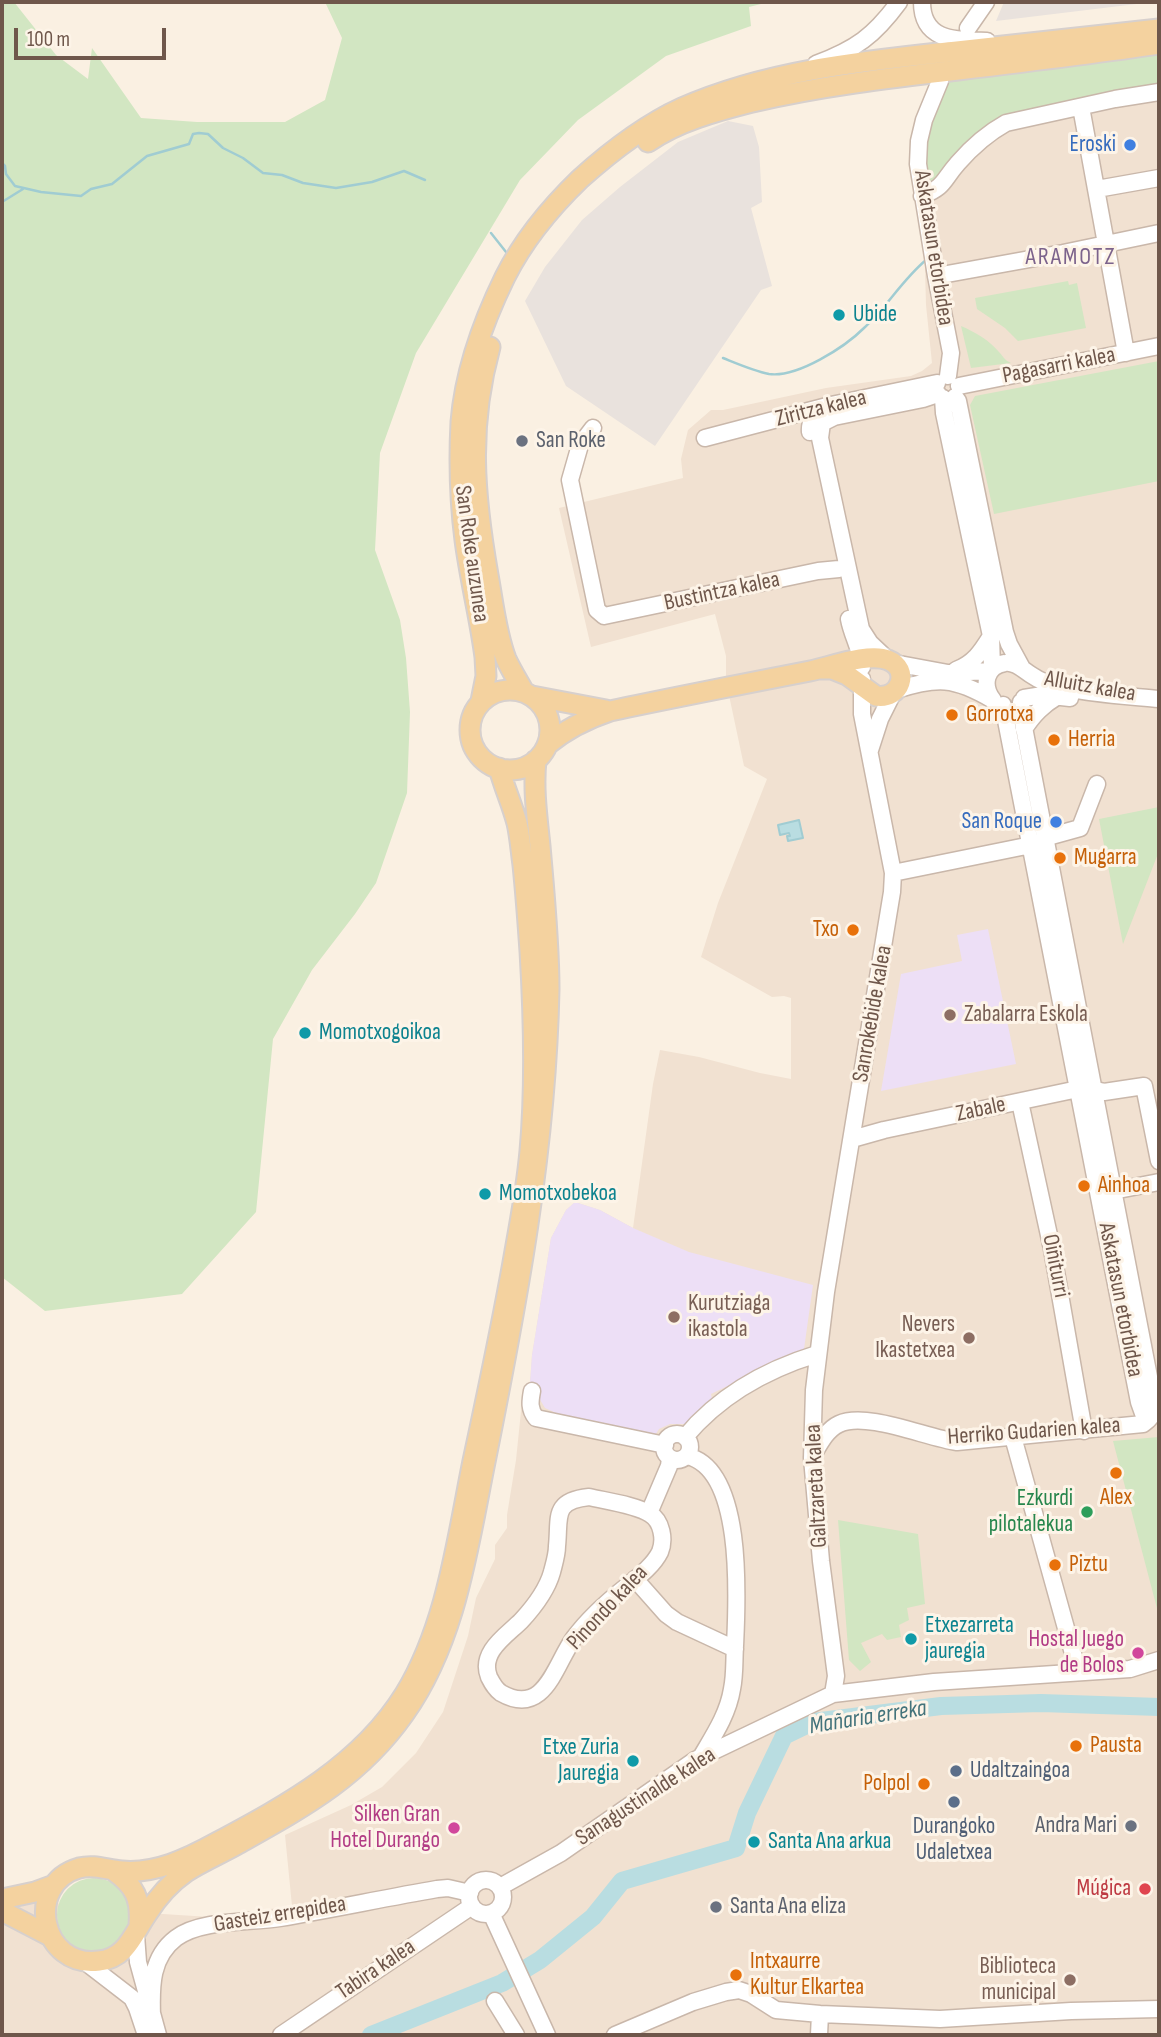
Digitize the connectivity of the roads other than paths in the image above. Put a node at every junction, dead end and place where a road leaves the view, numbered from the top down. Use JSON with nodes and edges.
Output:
{"nodes":[{"id":1,"x":899,"y":2,"type":"edge"},
{"id":2,"x":922,"y":2,"type":"edge"},
{"id":3,"x":986,"y":2,"type":"edge"},
{"id":4,"x":968,"y":28,"type":"dead end"},
{"id":5,"x":1159,"y":29,"type":"edge"},
{"id":6,"x":1028,"y":43,"type":"junction"},
{"id":7,"x":1159,"y":44,"type":"edge"},
{"id":8,"x":788,"y":74,"type":"junction"},
{"id":9,"x":940,"y":81,"type":"dead end"},
{"id":10,"x":1159,"y":92,"type":"edge"},
{"id":11,"x":1081,"y":107,"type":"junction"},
{"id":12,"x":1159,"y":178,"type":"edge"},
{"id":13,"x":1097,"y":189,"type":"junction"},
{"id":14,"x":922,"y":196,"type":"junction"},
{"id":15,"x":1159,"y":233,"type":"edge"},
{"id":16,"x":1107,"y":243,"type":"junction"},
{"id":17,"x":513,"y":275,"type":"junction"},
{"id":18,"x":936,"y":276,"type":"junction"},
{"id":19,"x":497,"y":308,"type":"junction"},
{"id":20,"x":1159,"y":346,"type":"edge"},
{"id":21,"x":1126,"y":353,"type":"junction"},
{"id":22,"x":947,"y":389,"type":"junction"},
{"id":23,"x":825,"y":414,"type":"junction"},
{"id":24,"x":593,"y":428,"type":"dead end"},
{"id":25,"x":705,"y":438,"type":"dead end"},
{"id":26,"x":839,"y":569,"type":"junction"},
{"id":27,"x":851,"y":632,"type":"junction"},
{"id":28,"x":991,"y":636,"type":"junction"},
{"id":29,"x":828,"y":666,"type":"junction"},
{"id":30,"x":1023,"y":669,"type":"junction"},
{"id":31,"x":991,"y":670,"type":"junction"},
{"id":32,"x":871,"y":671,"type":"junction"},
{"id":33,"x":948,"y":673,"type":"junction"},
{"id":34,"x":894,"y":692,"type":"junction"},
{"id":35,"x":528,"y":694,"type":"junction"},
{"id":36,"x":1058,"y":696,"type":"junction"},
{"id":37,"x":1159,"y":699,"type":"edge"},
{"id":38,"x":1023,"y":700,"type":"junction"},
{"id":39,"x":481,"y":701,"type":"junction"},
{"id":40,"x":998,"y":703,"type":"junction"},
{"id":41,"x":1159,"y":708,"type":"edge"},
{"id":42,"x":610,"y":711,"type":"junction"},
{"id":43,"x":1024,"y":729,"type":"junction"},
{"id":44,"x":870,"y":750,"type":"junction"},
{"id":45,"x":541,"y":753,"type":"junction"},
{"id":46,"x":499,"y":768,"type":"junction"},
{"id":47,"x":1097,"y":784,"type":"dead end"},
{"id":48,"x":1040,"y":842,"type":"junction"},
{"id":49,"x":893,"y":873,"type":"junction"},
{"id":50,"x":1086,"y":1090,"type":"junction"},
{"id":51,"x":1020,"y":1102,"type":"junction"},
{"id":52,"x":856,"y":1108,"type":"junction"},
{"id":53,"x":884,"y":1130,"type":"junction"},
{"id":54,"x":852,"y":1139,"type":"junction"},
{"id":55,"x":1159,"y":1161,"type":"edge"},
{"id":56,"x":1159,"y":1182,"type":"edge"},
{"id":57,"x":1113,"y":1191,"type":"junction"},
{"id":58,"x":829,"y":1278,"type":"joint"},
{"id":59,"x":817,"y":1354,"type":"junction"},
{"id":60,"x":532,"y":1391,"type":"dead end"},
{"id":61,"x":813,"y":1405,"type":"junction"},
{"id":62,"x":1149,"y":1420,"type":"junction"},
{"id":63,"x":840,"y":1424,"type":"junction"},
{"id":64,"x":1084,"y":1431,"type":"junction"},
{"id":65,"x":685,"y":1437,"type":"junction"},
{"id":66,"x":1013,"y":1437,"type":"junction"},
{"id":67,"x":667,"y":1451,"type":"junction"},
{"id":68,"x":687,"y":1456,"type":"junction"},
{"id":69,"x":812,"y":1458,"type":"junction"},
{"id":70,"x":649,"y":1513,"type":"junction"},
{"id":71,"x":635,"y":1579,"type":"junction"},
{"id":72,"x":734,"y":1650,"type":"junction"},
{"id":73,"x":1153,"y":1663,"type":"edge"},
{"id":74,"x":1069,"y":1672,"type":"junction"},
{"id":75,"x":833,"y":1694,"type":"junction"},
{"id":76,"x":701,"y":1757,"type":"junction"},
{"id":77,"x":114,"y":1871,"type":"junction"},
{"id":78,"x":54,"y":1885,"type":"junction"},
{"id":79,"x":500,"y":1887,"type":"junction"},
{"id":80,"x":2,"y":1899,"type":"edge"},
{"id":81,"x":471,"y":1900,"type":"junction"},
{"id":82,"x":2,"y":1911,"type":"edge"},
{"id":83,"x":491,"y":1913,"type":"junction"},
{"id":84,"x":138,"y":1930,"type":"junction"},
{"id":85,"x":50,"y":1936,"type":"junction"},
{"id":86,"x":84,"y":1961,"type":"junction"},
{"id":87,"x":495,"y":2001,"type":"dead end"},
{"id":88,"x":1159,"y":2009,"type":"edge"},
{"id":89,"x":820,"y":2014,"type":"junction"},
{"id":90,"x":941,"y":2027,"type":"edge"},
{"id":91,"x":155,"y":2029,"type":"edge"},
{"id":92,"x":281,"y":2035,"type":"edge"},
{"id":93,"x":516,"y":2035,"type":"edge"},
{"id":94,"x":547,"y":2035,"type":"edge"},
{"id":95,"x":615,"y":2035,"type":"edge"},
{"id":96,"x":819,"y":2035,"type":"edge"}],
"edges":[{"from":1,"to":8,"type":"street"},
{"from":2,"to":6,"type":"street"},
{"from":3,"to":4,"type":"street"},
{"from":5,"to":6,"type":"main road"},
{"from":6,"to":8,"type":"main road"},
{"from":7,"to":17,"type":"main road"},
{"from":8,"to":17,"type":"main road"},
{"from":9,"to":14,"type":"street","name":"Askatasun etorbidea"},
{"from":10,"to":11,"type":"street"},
{"from":11,"to":13,"type":"street"},
{"from":11,"to":14,"type":"street"},
{"from":12,"to":13,"type":"street"},
{"from":13,"to":16,"type":"street"},
{"from":14,"to":18,"type":"street","name":"Askatasun etorbidea"},
{"from":15,"to":16,"type":"street"},
{"from":16,"to":18,"type":"street"},
{"from":16,"to":21,"type":"street"},
{"from":17,"to":19,"type":"main road"},
{"from":18,"to":22,"type":"street","name":"Askatasun etorbidea"},
{"from":19,"to":35,"type":"main road"},
{"from":19,"to":39,"type":"main road","name":"San Roke auzunea"},
{"from":20,"to":21,"type":"street","name":"Pagasarri kalea"},
{"from":21,"to":22,"type":"street","name":"Pagasarri kalea"},
{"from":22,"to":23,"type":"street","name":"Ziritza kalea"},
{"from":22,"to":28,"type":"street","name":"Askatasun etorbidea"},
{"from":22,"to":30,"type":"street","name":"Askatasun etorbidea"},
{"from":23,"to":25,"type":"street","name":"Ziritza kalea"},
{"from":23,"to":26,"type":"street"},
{"from":23,"to":32,"type":"street"},
{"from":24,"to":26,"type":"street","name":"Bustintza kalea"},
{"from":26,"to":27,"type":"street"},
{"from":27,"to":29,"type":"street"},
{"from":27,"to":32,"type":"street"},
{"from":28,"to":31,"type":"street","name":"Askatasun etorbidea"},
{"from":28,"to":33,"type":"street"},
{"from":29,"to":32,"type":"main road"},
{"from":29,"to":42,"type":"main road"},
{"from":30,"to":31,"type":"street"},
{"from":30,"to":37,"type":"street","name":"Alluitz kalea"},
{"from":30,"to":38,"type":"street"},
{"from":31,"to":33,"type":"street"},
{"from":31,"to":40,"type":"street"},
{"from":32,"to":33,"type":"street"},
{"from":32,"to":34,"type":"main road"},
{"from":32,"to":34,"type":"main road"},
{"from":32,"to":44,"type":"street","name":"Sanrokebide kalea"},
{"from":34,"to":40,"type":"street"},
{"from":34,"to":44,"type":"street"},
{"from":35,"to":39,"type":"main road"},
{"from":35,"to":42,"type":"main road"},
{"from":35,"to":45,"type":"main road"},
{"from":36,"to":38,"type":"street","name":"Alluitz kalea"},
{"from":36,"to":41,"type":"street","name":"Alluitz kalea"},
{"from":36,"to":43,"type":"street"},
{"from":38,"to":40,"type":"street"},
{"from":38,"to":43,"type":"street","name":"Askatasun etorbidea"},
{"from":39,"to":46,"type":"main road"},
{"from":40,"to":48,"type":"street","name":"Askatasun etorbidea"},
{"from":42,"to":45,"type":"main road"},
{"from":43,"to":48,"type":"street","name":"Askatasun etorbidea"},
{"from":44,"to":49,"type":"street","name":"Sanrokebide kalea"},
{"from":45,"to":46,"type":"main road"},
{"from":45,"to":84,"type":"main road"},
{"from":46,"to":77,"type":"main road"},
{"from":47,"to":48,"type":"street"},
{"from":48,"to":49,"type":"street"},
{"from":48,"to":50,"type":"street","name":"Askatasun etorbidea"},
{"from":49,"to":52,"type":"street","name":"Sanrokebide kalea"},
{"from":50,"to":51,"type":"street","name":"Zabale"},
{"from":50,"to":55,"type":"street","name":"Zabale"},
{"from":50,"to":57,"type":"street","name":"Askatasun etorbidea"},
{"from":50,"to":62,"type":"street","name":"Askatasun etorbidea"},
{"from":51,"to":53,"type":"street","name":"Zabale"},
{"from":51,"to":64,"type":"street","name":"Oiñiturri"},
{"from":52,"to":53,"type":"street"},
{"from":52,"to":54,"type":"street","name":"Sanrokebide kalea"},
{"from":53,"to":54,"type":"street","name":"Zabale"},
{"from":54,"to":58,"type":"street","name":"Sanrokebide kalea"},
{"from":56,"to":57,"type":"street"},
{"from":57,"to":62,"type":"street","name":"Askatasun etorbidea"},
{"from":58,"to":59,"type":"street","name":"Galtzareta kalea"},
{"from":59,"to":61,"type":"street","name":"Galtzareta kalea"},
{"from":59,"to":65,"type":"street"},
{"from":60,"to":67,"type":"street"},
{"from":61,"to":63,"type":"street"},
{"from":61,"to":69,"type":"street","name":"Galtzareta kalea"},
{"from":62,"to":64,"type":"street","name":"Herriko Gudarien kalea"},
{"from":63,"to":66,"type":"street","name":"Herriko Gudarien kalea"},
{"from":63,"to":69,"type":"street"},
{"from":64,"to":66,"type":"street","name":"Herriko Gudarien kalea"},
{"from":65,"to":67,"type":"street"},
{"from":65,"to":68,"type":"street"},
{"from":66,"to":74,"type":"street"},
{"from":67,"to":68,"type":"street"},
{"from":67,"to":70,"type":"street"},
{"from":68,"to":72,"type":"street"},
{"from":69,"to":75,"type":"street","name":"Galtzareta kalea"},
{"from":70,"to":71,"type":"street","name":"Pinondo kalea"},
{"from":70,"to":71,"type":"street","name":"Pinondo kalea"},
{"from":71,"to":72,"type":"street"},
{"from":72,"to":76,"type":"street"},
{"from":73,"to":74,"type":"street","name":"Sanagustinalde kalea"},
{"from":74,"to":75,"type":"street","name":"Sanagustinalde kalea"},
{"from":75,"to":76,"type":"street","name":"Sanagustinalde kalea"},
{"from":76,"to":79,"type":"street","name":"Sanagustinalde kalea"},
{"from":77,"to":78,"type":"main road"},
{"from":77,"to":84,"type":"main road"},
{"from":78,"to":80,"type":"main road"},
{"from":78,"to":85,"type":"main road"},
{"from":79,"to":81,"type":"street"},
{"from":79,"to":83,"type":"street"},
{"from":81,"to":83,"type":"street"},
{"from":81,"to":91,"type":"street","name":"Gasteiz errepidea"},
{"from":81,"to":92,"type":"street","name":"Tabira kalea"},
{"from":82,"to":85,"type":"main road"},
{"from":83,"to":94,"type":"street"},
{"from":84,"to":86,"type":"main road"},
{"from":84,"to":91,"type":"street"},
{"from":85,"to":86,"type":"main road"},
{"from":86,"to":91,"type":"street"},
{"from":87,"to":93,"type":"street"},
{"from":88,"to":90,"type":"street"},
{"from":89,"to":90,"type":"street"},
{"from":89,"to":95,"type":"street"},
{"from":89,"to":96,"type":"street"}]}
